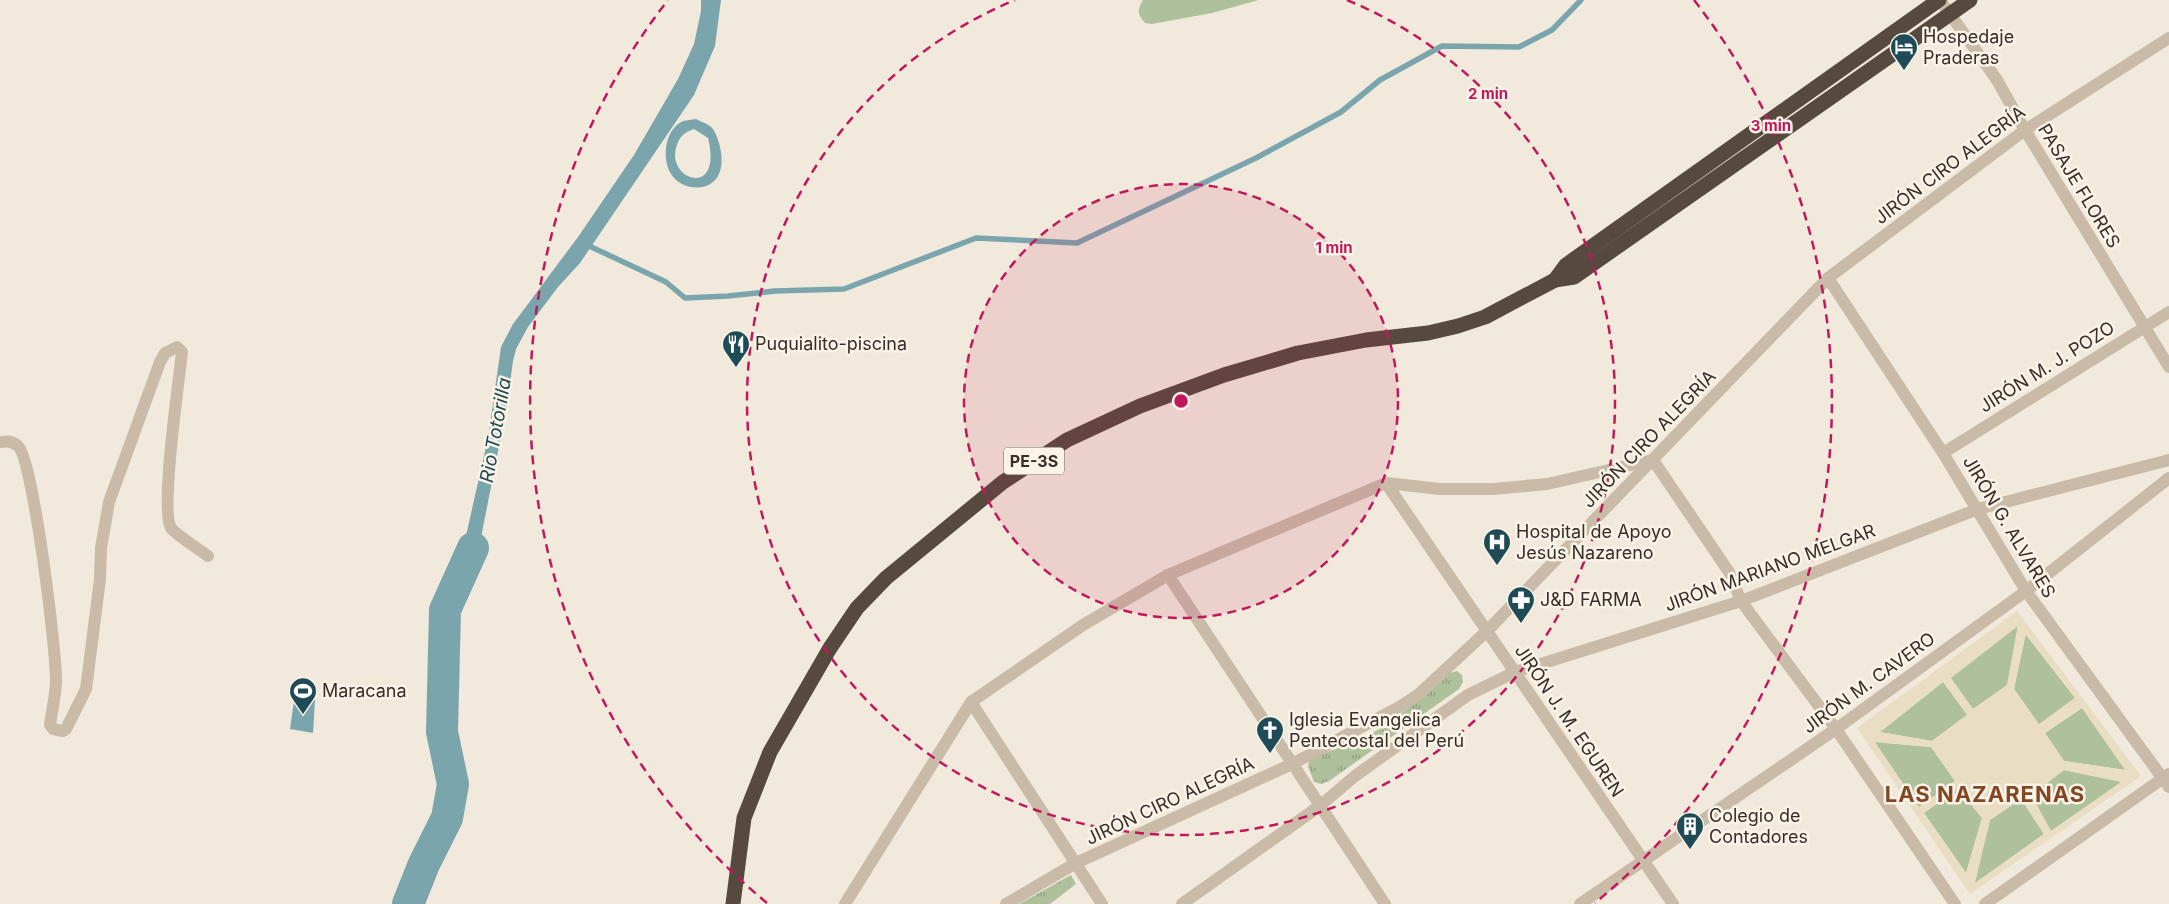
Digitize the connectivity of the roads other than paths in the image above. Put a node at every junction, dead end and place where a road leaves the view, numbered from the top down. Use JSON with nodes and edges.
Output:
{"nodes":[{"id":1,"x":1940,"y":0,"type":"edge"},
{"id":2,"x":1970,"y":0,"type":"edge"},
{"id":3,"x":1951,"y":14,"type":"junction"},
{"id":4,"x":2169,"y":38,"type":"edge"},
{"id":5,"x":1772,"y":119,"type":"junction"},
{"id":6,"x":2025,"y":130,"type":"junction"},
{"id":7,"x":1781,"y":133,"type":"junction"},
{"id":8,"x":1828,"y":278,"type":"junction"},
{"id":9,"x":1555,"y":280,"type":"junction"},
{"id":10,"x":2169,"y":312,"type":"edge"},
{"id":11,"x":2144,"y":327,"type":"junction"},
{"id":12,"x":2169,"y":367,"type":"edge"},
{"id":13,"x":0,"y":442,"type":"edge"},
{"id":14,"x":1943,"y":453,"type":"junction"},
{"id":15,"x":1653,"y":460,"type":"junction"},
{"id":16,"x":2169,"y":460,"type":"edge"},
{"id":17,"x":2169,"y":478,"type":"edge"},
{"id":18,"x":1386,"y":483,"type":"junction"},
{"id":19,"x":1978,"y":509,"type":"junction"},
{"id":20,"x":208,"y":556,"type":"dead end"},
{"id":21,"x":1168,"y":575,"type":"junction"},
{"id":22,"x":2026,"y":592,"type":"junction"},
{"id":23,"x":1741,"y":601,"type":"junction"},
{"id":24,"x":1487,"y":631,"type":"junction"},
{"id":25,"x":1514,"y":672,"type":"junction"},
{"id":26,"x":971,"y":702,"type":"junction"},
{"id":27,"x":1836,"y":729,"type":"junction"},
{"id":28,"x":1292,"y":764,"type":"junction"},
{"id":29,"x":2167,"y":780,"type":"edge"},
{"id":30,"x":1321,"y":805,"type":"junction"},
{"id":31,"x":1643,"y":860,"type":"junction"},
{"id":32,"x":1076,"y":863,"type":"junction"},
{"id":33,"x":733,"y":904,"type":"edge"},
{"id":34,"x":845,"y":904,"type":"edge"},
{"id":35,"x":1006,"y":904,"type":"edge"},
{"id":36,"x":1102,"y":904,"type":"edge"},
{"id":37,"x":1182,"y":904,"type":"edge"},
{"id":38,"x":1385,"y":904,"type":"edge"},
{"id":39,"x":1580,"y":904,"type":"edge"},
{"id":40,"x":1672,"y":904,"type":"edge"},
{"id":41,"x":1955,"y":904,"type":"edge"},
{"id":42,"x":1985,"y":904,"type":"edge"}],
"edges":[{"from":1,"to":3,"type":"street","name":"PASAJE FLORES"},
{"from":1,"to":5,"type":"highway","number":"PE-3S"},
{"from":2,"to":3,"type":"highway","number":"PE-3S"},
{"from":3,"to":6,"type":"street","name":"PASAJE FLORES"},
{"from":3,"to":7,"type":"highway","number":"PE-3S"},
{"from":4,"to":6,"type":"street","name":"JIRÓN CIRO ALEGRÍA"},
{"from":5,"to":7,"type":"highway"},
{"from":5,"to":9,"type":"highway","number":"PE-3S"},
{"from":6,"to":8,"type":"street","name":"JIRÓN CIRO ALEGRÍA"},
{"from":6,"to":11,"type":"street","name":"PASAJE FLORES"},
{"from":7,"to":9,"type":"highway","number":"PE-3S"},
{"from":8,"to":14,"type":"street","name":"JIRÓN G. ALVARES"},
{"from":8,"to":15,"type":"street","name":"JIRÓN CIRO ALEGRÍA"},
{"from":9,"to":33,"type":"highway","number":"PE-3S"},
{"from":10,"to":11,"type":"street","name":"JIRÓN M. J. POZO"},
{"from":11,"to":12,"type":"street","name":"PASAJE FLORES"},
{"from":11,"to":14,"type":"street","name":"JIRÓN M. J. POZO"},
{"from":13,"to":20,"type":"street"},
{"from":14,"to":19,"type":"street","name":"JIRÓN G. ALVARES"},
{"from":15,"to":18,"type":"street"},
{"from":15,"to":23,"type":"street"},
{"from":15,"to":24,"type":"street","name":"JIRÓN CIRO ALEGRÍA"},
{"from":16,"to":19,"type":"street","name":"JIRÓN MARIANO MELGAR"},
{"from":17,"to":22,"type":"street","name":"JIRÓN M. CAVERO"},
{"from":18,"to":21,"type":"street"},
{"from":18,"to":24,"type":"street","name":"JIRÓN J. M. EGUREN"},
{"from":19,"to":22,"type":"street","name":"JIRÓN G. ALVARES"},
{"from":19,"to":23,"type":"street","name":"JIRÓN MARIANO MELGAR"},
{"from":21,"to":26,"type":"street"},
{"from":21,"to":28,"type":"street"},
{"from":22,"to":27,"type":"street","name":"JIRÓN M. CAVERO"},
{"from":22,"to":29,"type":"street","name":"JIRÓN G. ALVARES"},
{"from":23,"to":25,"type":"street","name":"JIRÓN MARIANO MELGAR"},
{"from":23,"to":27,"type":"street"},
{"from":24,"to":25,"type":"street","name":"JIRÓN J. M. EGUREN"},
{"from":24,"to":28,"type":"street","name":"JIRÓN CIRO ALEGRÍA"},
{"from":25,"to":30,"type":"street","name":"JIRÓN MARIANO MELGAR"},
{"from":25,"to":31,"type":"street","name":"JIRÓN J. M. EGUREN"},
{"from":26,"to":32,"type":"street"},
{"from":26,"to":34,"type":"street"},
{"from":27,"to":31,"type":"street","name":"JIRÓN M. CAVERO"},
{"from":27,"to":41,"type":"street"},
{"from":28,"to":30,"type":"street"},
{"from":28,"to":32,"type":"street","name":"JIRÓN CIRO ALEGRÍA"},
{"from":29,"to":42,"type":"street"},
{"from":30,"to":37,"type":"street","name":"JIRÓN MARIANO MELGAR"},
{"from":30,"to":38,"type":"street"},
{"from":31,"to":39,"type":"street","name":"JIRÓN M. CAVERO"},
{"from":31,"to":40,"type":"street","name":"JIRÓN J. M. EGUREN"},
{"from":32,"to":35,"type":"street","name":"JIRÓN CIRO ALEGRÍA"},
{"from":32,"to":36,"type":"street"}]}
